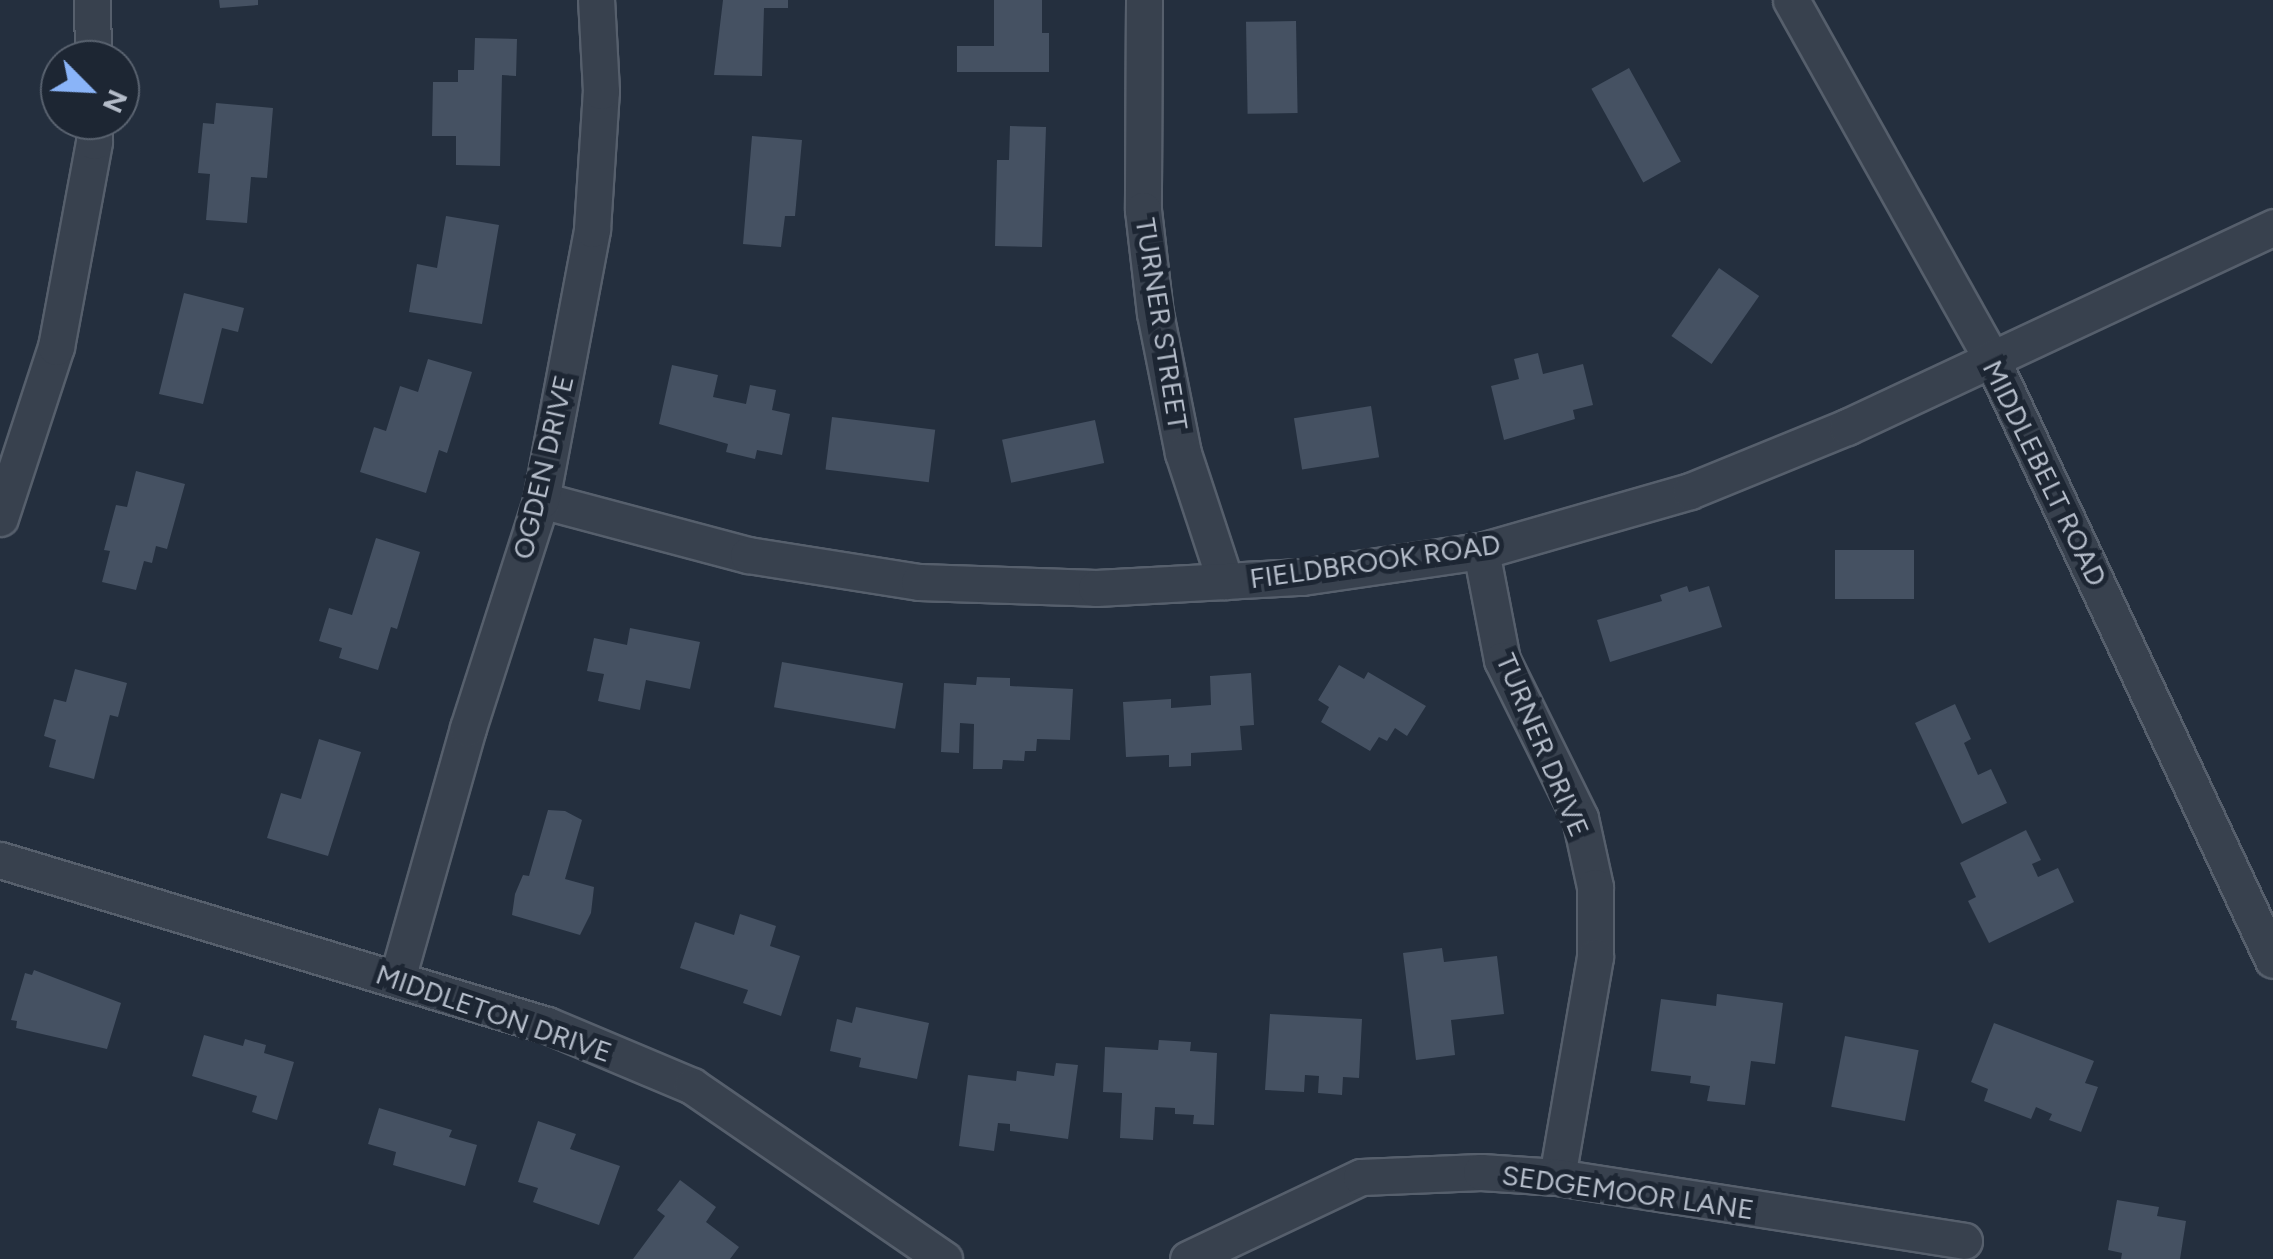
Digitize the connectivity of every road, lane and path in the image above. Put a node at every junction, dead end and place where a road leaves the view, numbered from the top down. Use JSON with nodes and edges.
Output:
{"nodes":[{"id":1,"x":92,"y":0,"type":"edge"},
{"id":2,"x":596,"y":0,"type":"edge"},
{"id":3,"x":1144,"y":0,"type":"edge"},
{"id":4,"x":1791,"y":0,"type":"edge"},
{"id":5,"x":93,"y":40,"type":"edge"},
{"id":6,"x":94,"y":140,"type":"edge"},
{"id":7,"x":2273,"y":227,"type":"edge"},
{"id":8,"x":1993,"y":362,"type":"junction"},
{"id":9,"x":541,"y":500,"type":"junction"},
{"id":10,"x":0,"y":518,"type":"edge"},
{"id":11,"x":1482,"y":551,"type":"junction"},
{"id":12,"x":1226,"y":581,"type":"junction"},
{"id":13,"x":0,"y":860,"type":"edge"},
{"id":14,"x":2273,"y":960,"type":"edge"},
{"id":15,"x":397,"y":978,"type":"junction"},
{"id":16,"x":1557,"y":1177,"type":"junction"},
{"id":17,"x":1964,"y":1241,"type":"dead end"},
{"id":18,"x":944,"y":1259,"type":"edge"},
{"id":19,"x":1188,"y":1259,"type":"edge"}],
"edges":[{"from":1,"to":5,"type":"street"},
{"from":2,"to":9,"type":"street","name":"OGDEN DRIVE"},
{"from":3,"to":12,"type":"street","name":"TURNER STREET"},
{"from":4,"to":8,"type":"street","name":"MIDDLEBELT ROAD"},
{"from":6,"to":10,"type":"street"},
{"from":7,"to":8,"type":"street","name":"FIELDBROOK ROAD"},
{"from":8,"to":11,"type":"street","name":"FIELDBROOK ROAD"},
{"from":8,"to":14,"type":"street","name":"MIDDLEBELT ROAD"},
{"from":9,"to":12,"type":"street","name":"FIELDBROOK ROAD"},
{"from":9,"to":15,"type":"street","name":"OGDEN DRIVE"},
{"from":11,"to":12,"type":"street","name":"FIELDBROOK ROAD"},
{"from":11,"to":16,"type":"street","name":"TURNER DRIVE"},
{"from":13,"to":15,"type":"street","name":"MIDDLETON DRIVE"},
{"from":15,"to":18,"type":"street","name":"MIDDLETON DRIVE"},
{"from":16,"to":17,"type":"street","name":"SEDGEMOOR LANE"},
{"from":16,"to":19,"type":"street","name":"SEDGEMOOR LANE"}]}
